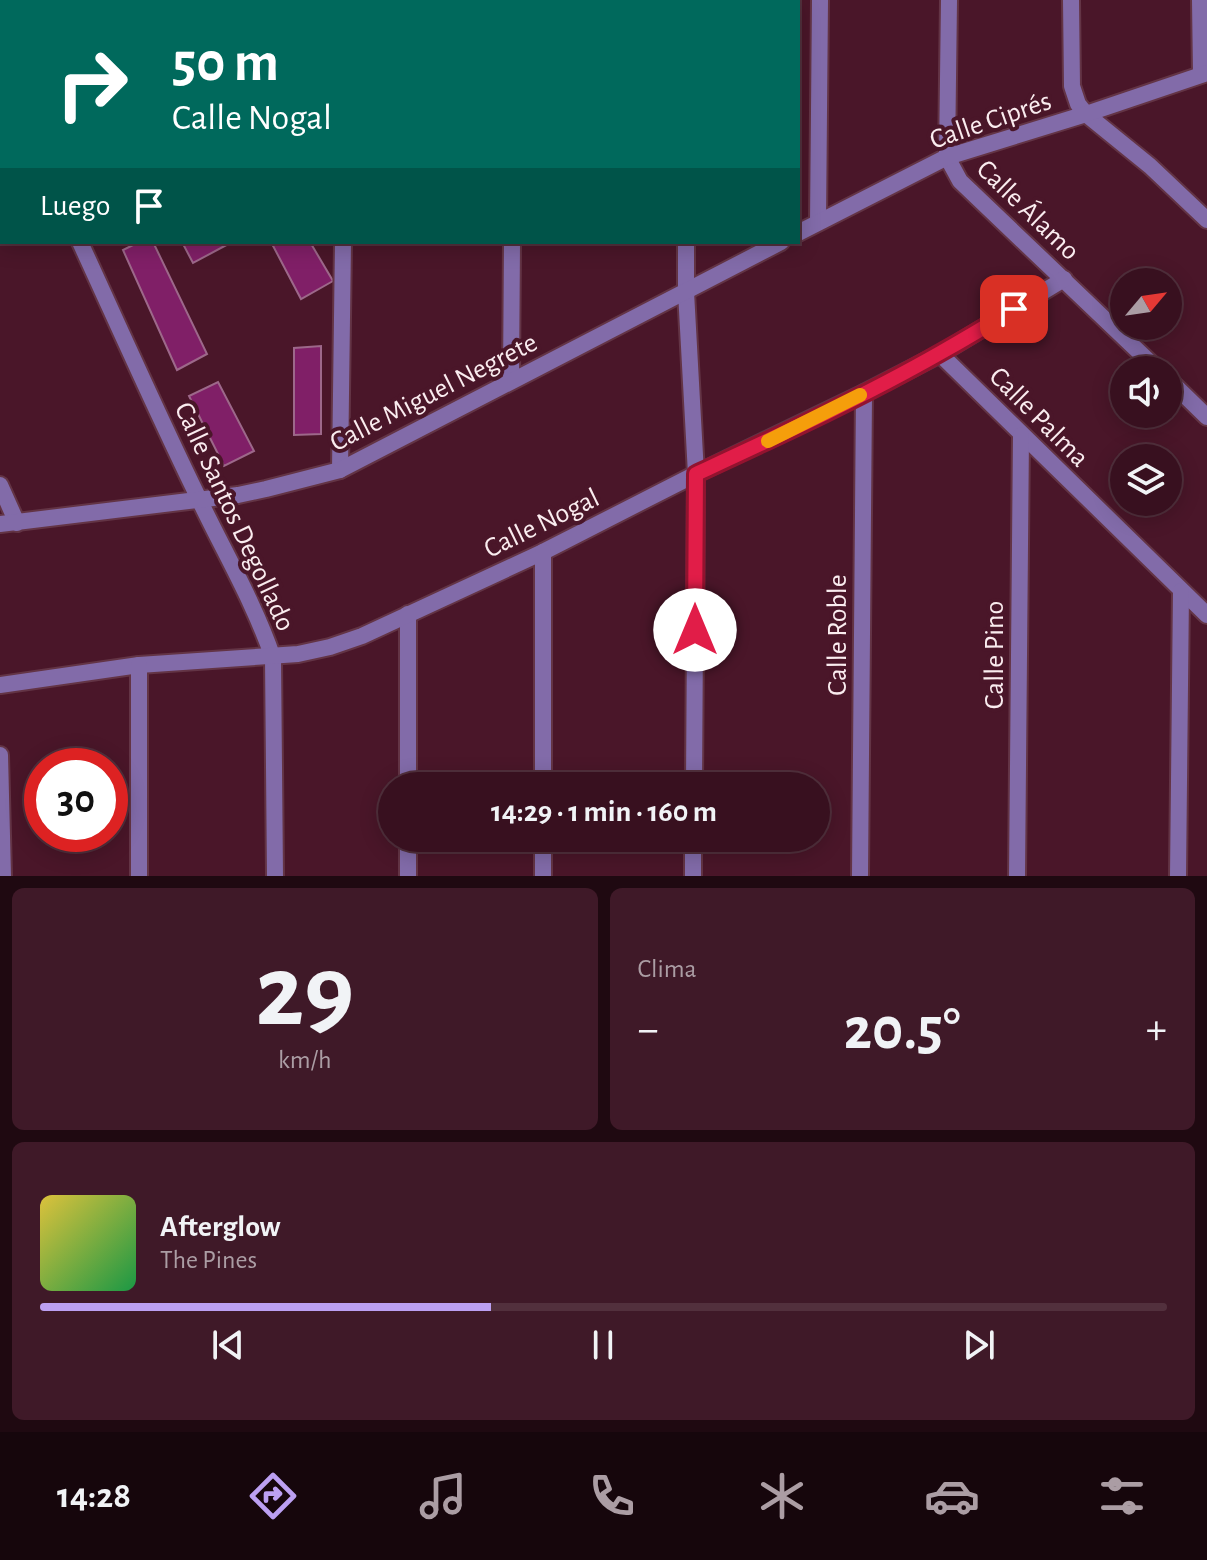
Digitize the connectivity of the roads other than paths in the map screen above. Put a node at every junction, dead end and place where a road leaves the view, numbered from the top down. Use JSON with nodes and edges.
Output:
{"nodes":[{"id":1,"x":820,"y":0,"type":"edge"},
{"id":2,"x":949,"y":0,"type":"edge"},
{"id":3,"x":1071,"y":0,"type":"edge"},
{"id":4,"x":1200,"y":0,"type":"edge"},
{"id":5,"x":1204,"y":74,"type":"edge"},
{"id":6,"x":1086,"y":114,"type":"junction"},
{"id":7,"x":947,"y":157,"type":"junction"},
{"id":8,"x":1207,"y":220,"type":"edge"},
{"id":9,"x":818,"y":222,"type":"junction"},
{"id":10,"x":800,"y":232,"type":"edge"},
{"id":11,"x":81,"y":244,"type":"edge"},
{"id":12,"x":343,"y":244,"type":"edge"},
{"id":13,"x":512,"y":244,"type":"edge"},
{"id":14,"x":686,"y":244,"type":"edge"},
{"id":15,"x":777,"y":244,"type":"edge"},
{"id":16,"x":1064,"y":279,"type":"junction"},
{"id":17,"x":686,"y":292,"type":"junction"},
{"id":18,"x":940,"y":354,"type":"junction"},
{"id":19,"x":1144,"y":356,"type":"edge"},
{"id":20,"x":511,"y":381,"type":"junction"},
{"id":21,"x":864,"y":393,"type":"junction"},
{"id":22,"x":1182,"y":393,"type":"edge"},
{"id":23,"x":1207,"y":417,"type":"edge"},
{"id":24,"x":1021,"y":435,"type":"junction"},
{"id":25,"x":340,"y":470,"type":"junction"},
{"id":26,"x":696,"y":474,"type":"junction"},
{"id":27,"x":0,"y":485,"type":"edge"},
{"id":28,"x":198,"y":499,"type":"junction"},
{"id":29,"x":8,"y":523,"type":"edge"},
{"id":30,"x":543,"y":552,"type":"junction"},
{"id":31,"x":1181,"y":591,"type":"junction"},
{"id":32,"x":408,"y":614,"type":"junction"},
{"id":33,"x":1207,"y":615,"type":"edge"},
{"id":34,"x":273,"y":658,"type":"junction"},
{"id":35,"x":139,"y":665,"type":"junction"},
{"id":36,"x":0,"y":685,"type":"edge"},
{"id":37,"x":0,"y":755,"type":"edge"},
{"id":38,"x":408,"y":772,"type":"edge"},
{"id":39,"x":543,"y":772,"type":"edge"},
{"id":40,"x":694,"y":772,"type":"edge"},
{"id":41,"x":408,"y":852,"type":"edge"},
{"id":42,"x":543,"y":852,"type":"edge"},
{"id":43,"x":693,"y":852,"type":"edge"},
{"id":44,"x":3,"y":876,"type":"edge"},
{"id":45,"x":139,"y":876,"type":"edge"},
{"id":46,"x":275,"y":876,"type":"edge"},
{"id":47,"x":408,"y":876,"type":"edge"},
{"id":48,"x":543,"y":876,"type":"edge"},
{"id":49,"x":693,"y":876,"type":"edge"},
{"id":50,"x":860,"y":876,"type":"edge"},
{"id":51,"x":1017,"y":876,"type":"edge"},
{"id":52,"x":1178,"y":876,"type":"edge"}],
"edges":[{"from":1,"to":9,"type":"street"},
{"from":2,"to":7,"type":"street","name":"Calle Álamo"},
{"from":3,"to":6,"type":"street"},
{"from":4,"to":5,"type":"street"},
{"from":5,"to":6,"type":"street","name":"Calle Ciprés"},
{"from":6,"to":7,"type":"street","name":"Calle Ciprés"},
{"from":6,"to":8,"type":"street"},
{"from":7,"to":9,"type":"street","name":"Calle Ciprés"},
{"from":7,"to":16,"type":"street","name":"Calle Álamo"},
{"from":9,"to":10,"type":"street","name":"Calle Ciprés"},
{"from":11,"to":28,"type":"street","name":"Calle Santos Degollado"},
{"from":12,"to":25,"type":"street"},
{"from":13,"to":20,"type":"street"},
{"from":14,"to":17,"type":"street"},
{"from":15,"to":17,"type":"street"},
{"from":16,"to":18,"type":"street","name":"Calle Nogal"},
{"from":16,"to":19,"type":"street","name":"Calle Álamo"},
{"from":17,"to":20,"type":"street","name":"Calle Miguel Negrete"},
{"from":17,"to":26,"type":"street"},
{"from":18,"to":21,"type":"street","name":"Calle Nogal"},
{"from":18,"to":24,"type":"street","name":"Calle Palma"},
{"from":20,"to":25,"type":"street","name":"Calle Miguel Negrete"},
{"from":21,"to":26,"type":"street","name":"Calle Nogal"},
{"from":21,"to":50,"type":"street","name":"Calle Roble"},
{"from":22,"to":23,"type":"street"},
{"from":24,"to":31,"type":"street","name":"Calle Palma"},
{"from":24,"to":51,"type":"street","name":"Calle Pino"},
{"from":25,"to":28,"type":"street","name":"Calle Miguel Negrete"},
{"from":26,"to":30,"type":"street","name":"Calle Nogal"},
{"from":26,"to":40,"type":"street"},
{"from":27,"to":29,"type":"street"},
{"from":28,"to":29,"type":"street","name":"Calle Miguel Negrete"},
{"from":28,"to":34,"type":"street","name":"Calle Santos Degollado"},
{"from":30,"to":32,"type":"street","name":"Calle Nogal"},
{"from":30,"to":39,"type":"street"},
{"from":31,"to":33,"type":"street","name":"Calle Palma"},
{"from":31,"to":52,"type":"street"},
{"from":32,"to":34,"type":"street","name":"Calle Nogal"},
{"from":32,"to":38,"type":"street"},
{"from":34,"to":35,"type":"street","name":"Calle Nogal"},
{"from":34,"to":46,"type":"street","name":"Calle Santos Degollado"},
{"from":35,"to":36,"type":"street","name":"Calle Nogal"},
{"from":35,"to":45,"type":"street"},
{"from":37,"to":44,"type":"street"},
{"from":41,"to":47,"type":"street"},
{"from":42,"to":48,"type":"street"},
{"from":43,"to":49,"type":"street"}]}
